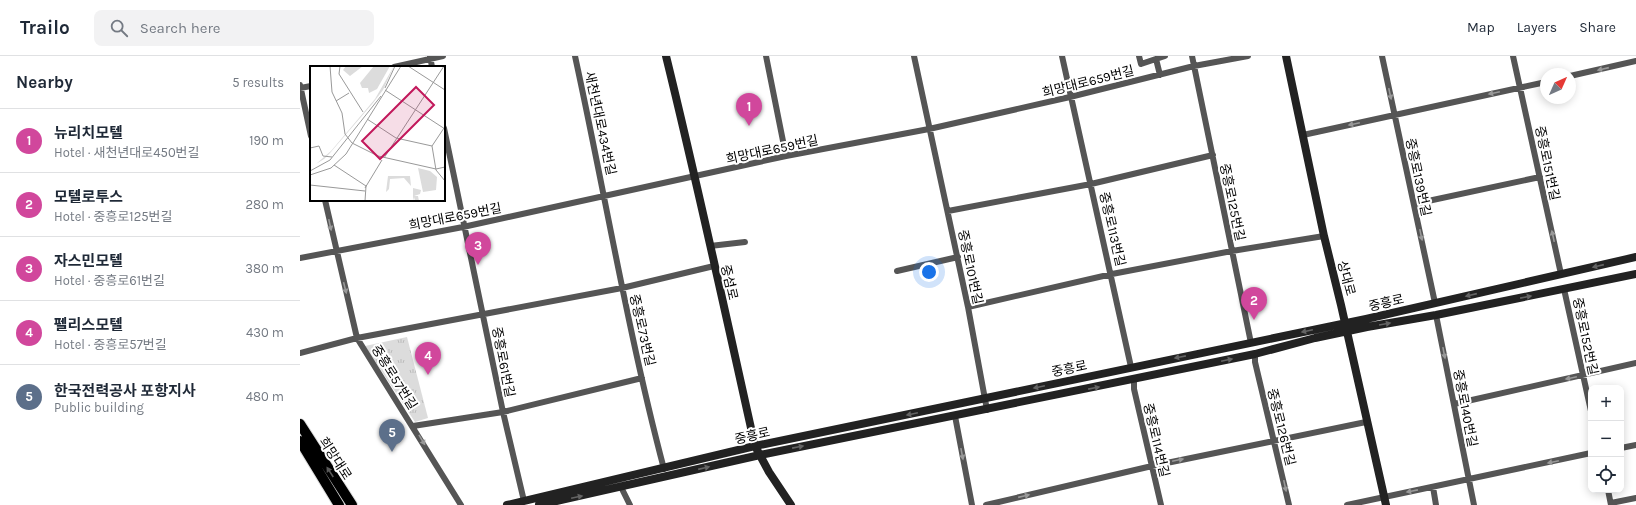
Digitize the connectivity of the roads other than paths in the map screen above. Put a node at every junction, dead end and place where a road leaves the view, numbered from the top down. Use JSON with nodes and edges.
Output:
{"nodes":[{"id":1,"x":443,"y":56,"type":"edge"},
{"id":2,"x":575,"y":56,"type":"edge"},
{"id":3,"x":666,"y":56,"type":"edge"},
{"id":4,"x":766,"y":56,"type":"edge"},
{"id":5,"x":914,"y":56,"type":"edge"},
{"id":6,"x":1062,"y":56,"type":"edge"},
{"id":7,"x":1139,"y":56,"type":"edge"},
{"id":8,"x":1165,"y":56,"type":"edge"},
{"id":9,"x":1192,"y":56,"type":"edge"},
{"id":10,"x":1248,"y":56,"type":"edge"},
{"id":11,"x":1286,"y":56,"type":"edge"},
{"id":12,"x":1382,"y":56,"type":"edge"},
{"id":13,"x":1514,"y":56,"type":"edge"},
{"id":14,"x":430,"y":57,"type":"edge"},
{"id":15,"x":1156,"y":59,"type":"junction"},
{"id":16,"x":1636,"y":61,"type":"edge"},
{"id":17,"x":398,"y":66,"type":"edge"},
{"id":18,"x":1194,"y":66,"type":"junction"},
{"id":19,"x":1160,"y":74,"type":"junction"},
{"id":20,"x":1576,"y":75,"type":"edge"},
{"id":21,"x":1540,"y":83,"type":"edge"},
{"id":22,"x":310,"y":86,"type":"edge"},
{"id":23,"x":300,"y":87,"type":"edge"},
{"id":24,"x":1520,"y":88,"type":"junction"},
{"id":25,"x":1070,"y":97,"type":"junction"},
{"id":26,"x":1395,"y":116,"type":"junction"},
{"id":27,"x":930,"y":129,"type":"junction"},
{"id":28,"x":310,"y":132,"type":"edge"},
{"id":29,"x":445,"y":133,"type":"edge"},
{"id":30,"x":1303,"y":135,"type":"junction"},
{"id":31,"x":1213,"y":155,"type":"junction"},
{"id":32,"x":786,"y":156,"type":"junction"},
{"id":33,"x":696,"y":177,"type":"junction"},
{"id":34,"x":1540,"y":177,"type":"junction"},
{"id":35,"x":1091,"y":184,"type":"junction"},
{"id":36,"x":605,"y":195,"type":"junction"},
{"id":37,"x":325,"y":201,"type":"edge"},
{"id":38,"x":1414,"y":204,"type":"junction"},
{"id":39,"x":948,"y":211,"type":"junction"},
{"id":40,"x":463,"y":227,"type":"junction"},
{"id":41,"x":1324,"y":236,"type":"junction"},
{"id":42,"x":745,"y":242,"type":"dead end"},
{"id":43,"x":710,"y":246,"type":"junction"},
{"id":44,"x":336,"y":250,"type":"junction"},
{"id":45,"x":1232,"y":251,"type":"junction"},
{"id":46,"x":958,"y":257,"type":"junction"},
{"id":47,"x":1636,"y":257,"type":"edge"},
{"id":48,"x":300,"y":258,"type":"edge"},
{"id":49,"x":714,"y":266,"type":"junction"},
{"id":50,"x":897,"y":271,"type":"dead end"},
{"id":51,"x":1112,"y":274,"type":"junction"},
{"id":52,"x":1561,"y":274,"type":"junction"},
{"id":53,"x":1636,"y":274,"type":"edge"},
{"id":54,"x":622,"y":288,"type":"junction"},
{"id":55,"x":1564,"y":289,"type":"junction"},
{"id":56,"x":1435,"y":303,"type":"junction"},
{"id":57,"x":968,"y":307,"type":"junction"},
{"id":58,"x":483,"y":314,"type":"junction"},
{"id":59,"x":1436,"y":315,"type":"junction"},
{"id":60,"x":1346,"y":327,"type":"junction"},
{"id":61,"x":358,"y":338,"type":"junction"},
{"id":62,"x":1251,"y":343,"type":"junction"},
{"id":63,"x":300,"y":353,"type":"edge"},
{"id":64,"x":1255,"y":354,"type":"junction"},
{"id":65,"x":1636,"y":364,"type":"edge"},
{"id":66,"x":1131,"y":367,"type":"junction"},
{"id":67,"x":1583,"y":375,"type":"junction"},
{"id":68,"x":642,"y":378,"type":"junction"},
{"id":69,"x":1134,"y":380,"type":"junction"},
{"id":70,"x":986,"y":398,"type":"junction"},
{"id":71,"x":1588,"y":398,"type":"edge"},
{"id":72,"x":1454,"y":404,"type":"junction"},
{"id":73,"x":987,"y":410,"type":"junction"},
{"id":74,"x":503,"y":412,"type":"junction"},
{"id":75,"x":956,"y":416,"type":"junction"},
{"id":76,"x":1366,"y":422,"type":"junction"},
{"id":77,"x":300,"y":424,"type":"edge"},
{"id":78,"x":413,"y":426,"type":"junction"},
{"id":79,"x":300,"y":441,"type":"edge"},
{"id":80,"x":1275,"y":441,"type":"junction"},
{"id":81,"x":1636,"y":445,"type":"edge"},
{"id":82,"x":756,"y":446,"type":"junction"},
{"id":83,"x":1624,"y":447,"type":"edge"},
{"id":84,"x":1588,"y":454,"type":"edge"},
{"id":85,"x":760,"y":455,"type":"junction"},
{"id":86,"x":1152,"y":466,"type":"junction"},
{"id":87,"x":664,"y":469,"type":"junction"},
{"id":88,"x":1468,"y":480,"type":"junction"},
{"id":89,"x":622,"y":487,"type":"junction"},
{"id":90,"x":1433,"y":487,"type":"junction"},
{"id":91,"x":1609,"y":493,"type":"edge"},
{"id":92,"x":1384,"y":496,"type":"junction"},
{"id":93,"x":1636,"y":498,"type":"edge"},
{"id":94,"x":524,"y":501,"type":"junction"},
{"id":95,"x":1611,"y":504,"type":"edge"},
{"id":96,"x":339,"y":505,"type":"edge"},
{"id":97,"x":352,"y":505,"type":"edge"},
{"id":98,"x":461,"y":505,"type":"edge"},
{"id":99,"x":508,"y":505,"type":"edge"},
{"id":100,"x":539,"y":505,"type":"edge"},
{"id":101,"x":630,"y":505,"type":"edge"},
{"id":102,"x":791,"y":505,"type":"edge"},
{"id":103,"x":972,"y":505,"type":"edge"},
{"id":104,"x":986,"y":505,"type":"edge"},
{"id":105,"x":1161,"y":505,"type":"edge"},
{"id":106,"x":1289,"y":505,"type":"edge"},
{"id":107,"x":1347,"y":505,"type":"edge"},
{"id":108,"x":1386,"y":505,"type":"edge"},
{"id":109,"x":1436,"y":505,"type":"edge"},
{"id":110,"x":1474,"y":505,"type":"edge"}],
"edges":[{"from":1,"to":14,"type":"street"},
{"from":2,"to":36,"type":"street","name":"새천년대로434번길"},
{"from":3,"to":33,"type":"main road","name":"중섬로"},
{"from":4,"to":32,"type":"street"},
{"from":5,"to":27,"type":"street","name":"중흥로101번길"},
{"from":6,"to":25,"type":"street","name":"중흥로113번길"},
{"from":7,"to":15,"type":"street"},
{"from":8,"to":15,"type":"street"},
{"from":9,"to":18,"type":"street","name":"중흥로125번길"},
{"from":10,"to":18,"type":"street","name":"희망대로659번길"},
{"from":11,"to":30,"type":"main road","name":"상대로"},
{"from":12,"to":26,"type":"street","name":"중흥로139번길","one_way":true},
{"from":13,"to":24,"type":"street","name":"중흥로151번길"},
{"from":14,"to":17,"type":"street"},
{"from":15,"to":19,"type":"street"},
{"from":16,"to":20,"type":"street","one_way":true},
{"from":18,"to":19,"type":"street","name":"희망대로659번길"},
{"from":18,"to":31,"type":"street","name":"중흥로125번길"},
{"from":19,"to":25,"type":"street","name":"희망대로659번길"},
{"from":21,"to":24,"type":"street"},
{"from":22,"to":23,"type":"street"},
{"from":23,"to":28,"type":"street"},
{"from":24,"to":26,"type":"street","one_way":true},
{"from":24,"to":34,"type":"street","name":"중흥로151번길"},
{"from":25,"to":27,"type":"street","name":"희망대로659번길"},
{"from":25,"to":35,"type":"street","name":"중흥로113번길"},
{"from":26,"to":30,"type":"street","one_way":true},
{"from":26,"to":38,"type":"street","name":"중흥로139번길"},
{"from":27,"to":32,"type":"street","name":"희망대로659번길"},
{"from":27,"to":39,"type":"street","name":"중흥로101번길"},
{"from":29,"to":40,"type":"street","name":"중흥로61번길"},
{"from":30,"to":41,"type":"main road","name":"상대로"},
{"from":31,"to":35,"type":"street"},
{"from":31,"to":45,"type":"street","name":"중흥로125번길"},
{"from":32,"to":33,"type":"street","name":"희망대로659번길"},
{"from":33,"to":36,"type":"street","name":"희망대로659번길"},
{"from":33,"to":43,"type":"main road","name":"중섬로"},
{"from":34,"to":38,"type":"street"},
{"from":52,"to":34,"type":"street","name":"중흥로151번길","one_way":true},
{"from":35,"to":39,"type":"street"},
{"from":35,"to":51,"type":"street","name":"중흥로113번길"},
{"from":36,"to":40,"type":"street","name":"희망대로659번길"},
{"from":36,"to":54,"type":"street","name":"중흥로73번길"},
{"from":37,"to":44,"type":"street","name":"중흥로57번길","one_way":true},
{"from":38,"to":56,"type":"street","name":"중흥로139번길","one_way":true},
{"from":39,"to":46,"type":"street","name":"중흥로101번길"},
{"from":40,"to":44,"type":"street","name":"희망대로659번길"},
{"from":40,"to":58,"type":"street","name":"중흥로61번길"},
{"from":41,"to":45,"type":"street"},
{"from":41,"to":60,"type":"main road","name":"상대로"},
{"from":42,"to":43,"type":"street"},
{"from":43,"to":49,"type":"main road","name":"중섬로"},
{"from":44,"to":48,"type":"street","name":"희망대로659번길"},
{"from":44,"to":61,"type":"street","name":"중흥로57번길","one_way":true},
{"from":45,"to":51,"type":"street"},
{"from":45,"to":62,"type":"street","name":"중흥로125번길"},
{"from":46,"to":50,"type":"street"},
{"from":46,"to":57,"type":"street","name":"중흥로101번길"},
{"from":47,"to":52,"type":"main road","name":"중흥로","one_way":true},
{"from":49,"to":54,"type":"street"},
{"from":49,"to":82,"type":"main road","name":"중섬로"},
{"from":51,"to":57,"type":"street"},
{"from":51,"to":66,"type":"street","name":"중흥로113번길"},
{"from":52,"to":56,"type":"main road","name":"중흥로","one_way":true},
{"from":53,"to":55,"type":"main road","name":"중흥로"},
{"from":54,"to":58,"type":"street"},
{"from":54,"to":68,"type":"street","name":"중흥로73번길"},
{"from":59,"to":55,"type":"main road","name":"중흥로","one_way":true},
{"from":55,"to":67,"type":"street","name":"중흥로152번길"},
{"from":56,"to":60,"type":"main road","name":"중흥로"},
{"from":57,"to":70,"type":"street","name":"중흥로101번길"},
{"from":58,"to":61,"type":"street"},
{"from":58,"to":74,"type":"street","name":"중흥로61번길"},
{"from":60,"to":59,"type":"main road","name":"중흥로","one_way":true},
{"from":59,"to":72,"type":"street","name":"중흥로140번길","one_way":true},
{"from":60,"to":62,"type":"main road","name":"중흥로","one_way":true},
{"from":60,"to":64,"type":"main road","name":"중흥로"},
{"from":60,"to":76,"type":"main road","name":"상대로"},
{"from":61,"to":63,"type":"street"},
{"from":61,"to":78,"type":"street","name":"중흥로57번길"},
{"from":62,"to":66,"type":"main road","name":"중흥로","one_way":true},
{"from":69,"to":64,"type":"main road","name":"중흥로","one_way":true},
{"from":64,"to":80,"type":"street","name":"중흥로126번길"},
{"from":65,"to":67,"type":"street"},
{"from":66,"to":70,"type":"main road","name":"중흥로","one_way":true},
{"from":67,"to":71,"type":"street","name":"중흥로152번길"},
{"from":67,"to":72,"type":"street","one_way":true},
{"from":68,"to":74,"type":"street"},
{"from":68,"to":87,"type":"street","name":"중흥로73번길"},
{"from":73,"to":69,"type":"main road","name":"중흥로","one_way":true},
{"from":69,"to":86,"type":"street","name":"중흥로114번길"},
{"from":70,"to":73,"type":"street","name":"중흥로101번길"},
{"from":70,"to":82,"type":"main road","name":"중흥로","one_way":true},
{"from":72,"to":88,"type":"street","name":"중흥로140번길"},
{"from":73,"to":75,"type":"main road","name":"중흥로"},
{"from":74,"to":78,"type":"street"},
{"from":74,"to":94,"type":"street","name":"중흥로61번길"},
{"from":85,"to":75,"type":"main road","name":"중흥로","one_way":true},
{"from":75,"to":103,"type":"street","one_way":true},
{"from":76,"to":80,"type":"street"},
{"from":76,"to":92,"type":"main road","name":"상대로"},
{"from":97,"to":77,"type":"main road","name":"희망대로","one_way":true},
{"from":78,"to":98,"type":"street","name":"중흥로57번길","one_way":true},
{"from":79,"to":96,"type":"main road","name":"희망대로"},
{"from":86,"to":80,"type":"street","one_way":true},
{"from":80,"to":106,"type":"street","name":"중흥로126번길","one_way":true},
{"from":81,"to":83,"type":"street"},
{"from":82,"to":85,"type":"main road","name":"중섬로"},
{"from":82,"to":87,"type":"main road","name":"중흥로"},
{"from":84,"to":88,"type":"street","one_way":true},
{"from":89,"to":85,"type":"main road","name":"중흥로","one_way":true},
{"from":85,"to":102,"type":"main road","name":"중섬로"},
{"from":104,"to":86,"type":"street","one_way":true},
{"from":86,"to":105,"type":"street","name":"중흥로114번길"},
{"from":87,"to":94,"type":"main road","name":"중흥로"},
{"from":88,"to":90,"type":"street"},
{"from":88,"to":110,"type":"street","name":"중흥로140번길"},
{"from":100,"to":89,"type":"main road","name":"중흥로","one_way":true},
{"from":89,"to":101,"type":"street"},
{"from":90,"to":92,"type":"street","one_way":true},
{"from":90,"to":109,"type":"street"},
{"from":91,"to":95,"type":"street"},
{"from":92,"to":107,"type":"street"},
{"from":92,"to":108,"type":"main road","name":"상대로"},
{"from":93,"to":95,"type":"street"},
{"from":94,"to":99,"type":"main road","name":"중흥로"}]}
